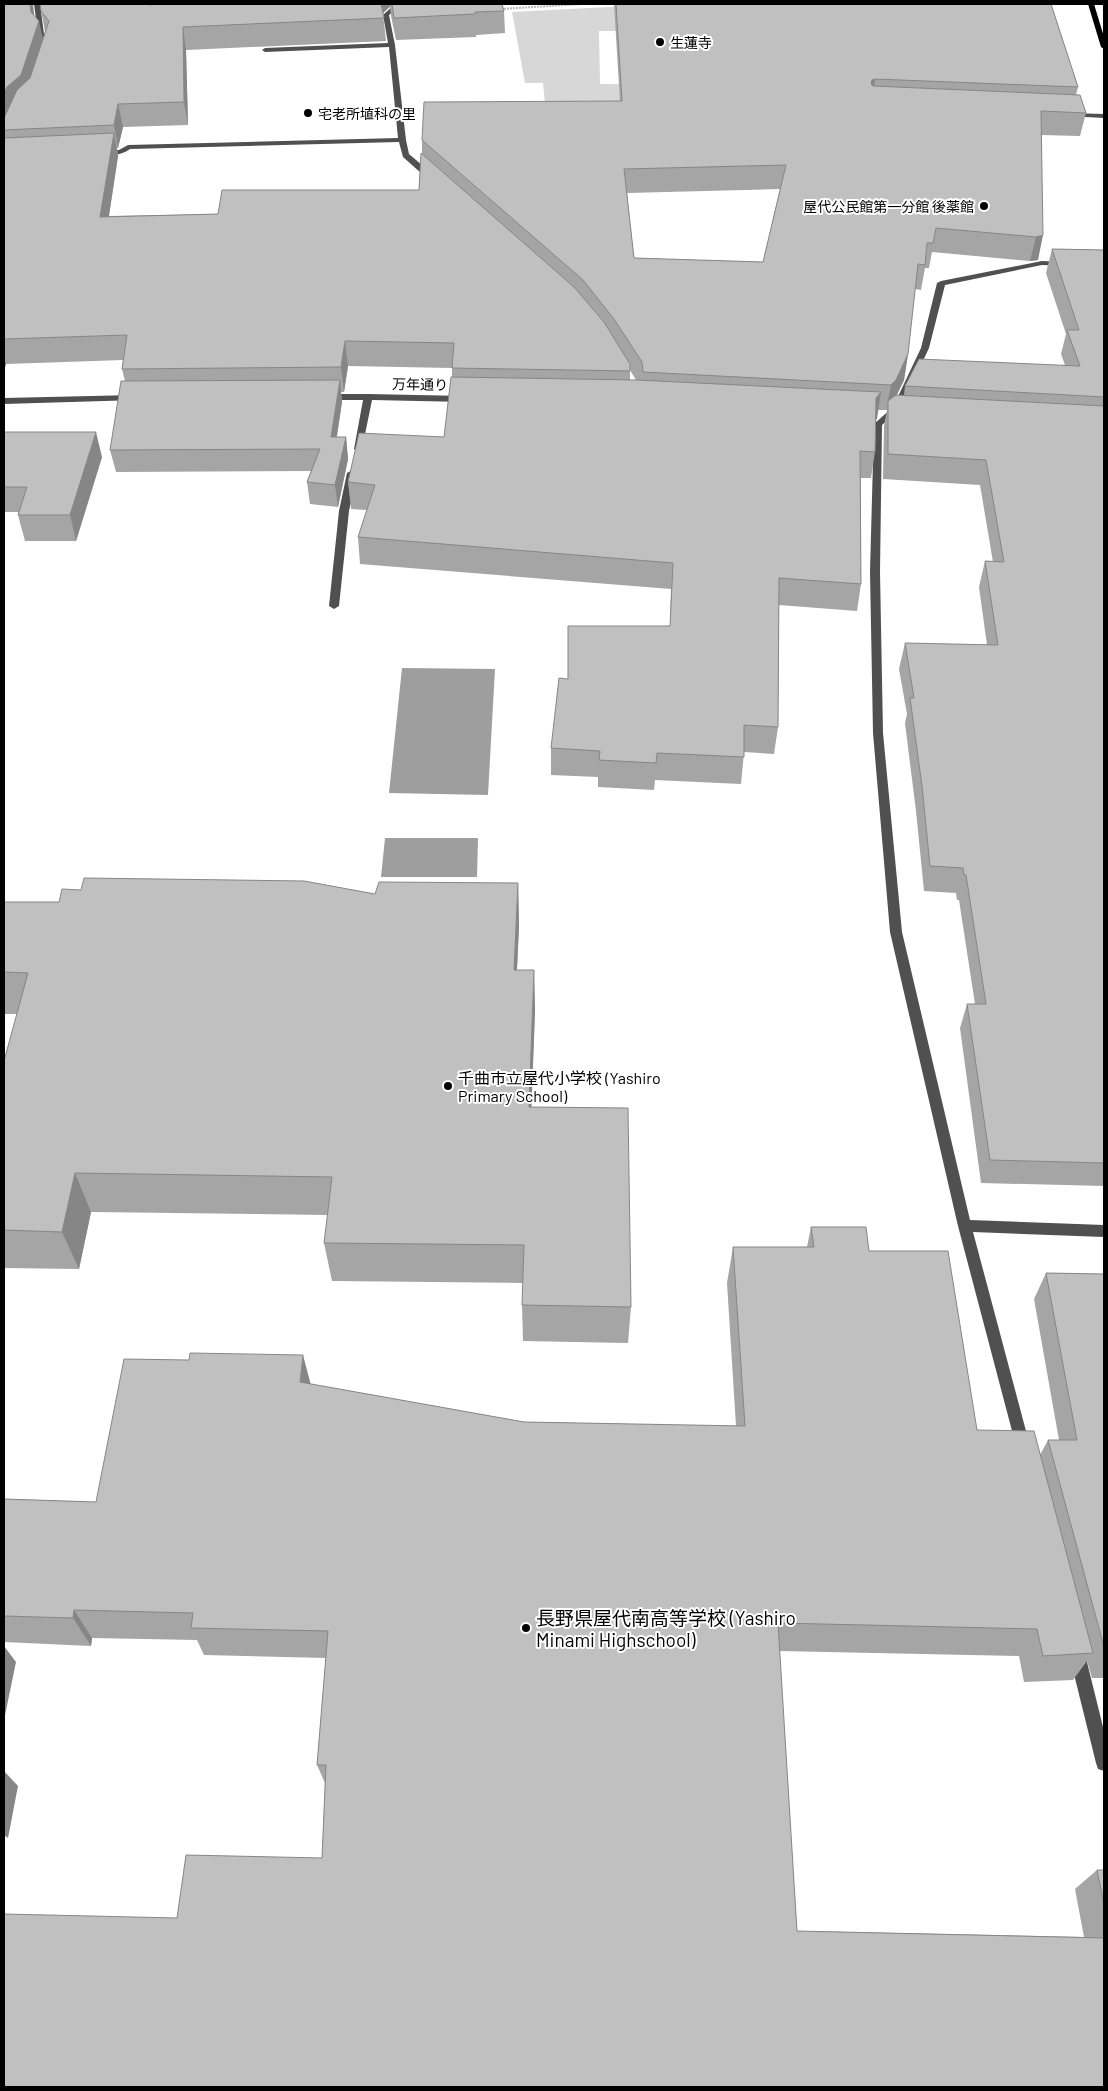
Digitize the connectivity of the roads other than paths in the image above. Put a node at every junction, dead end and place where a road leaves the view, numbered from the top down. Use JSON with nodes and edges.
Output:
{"nodes":[{"id":1,"x":37,"y":4,"type":"edge"},
{"id":2,"x":399,"y":4,"type":"edge"},
{"id":3,"x":1091,"y":4,"type":"edge"},
{"id":4,"x":392,"y":46,"type":"junction"},
{"id":5,"x":1104,"y":47,"type":"edge"},
{"id":6,"x":265,"y":50,"type":"edge"},
{"id":7,"x":43,"y":62,"type":"edge"},
{"id":8,"x":1056,"y":114,"type":"edge"},
{"id":9,"x":1104,"y":116,"type":"edge"},
{"id":10,"x":402,"y":140,"type":"junction"},
{"id":11,"x":92,"y":154,"type":"edge"},
{"id":12,"x":443,"y":188,"type":"edge"},
{"id":13,"x":1077,"y":264,"type":"edge"},
{"id":14,"x":368,"y":397,"type":"junction"},
{"id":15,"x":142,"y":398,"type":"edge"},
{"id":16,"x":319,"y":398,"type":"edge"},
{"id":17,"x":478,"y":399,"type":"edge"},
{"id":18,"x":4,"y":401,"type":"edge"},
{"id":19,"x":334,"y":606,"type":"dead end"},
{"id":20,"x":965,"y":1226,"type":"junction"},
{"id":21,"x":1104,"y":1231,"type":"edge"},
{"id":22,"x":1025,"y":1454,"type":"edge"},
{"id":23,"x":1075,"y":1645,"type":"edge"},
{"id":24,"x":1104,"y":1763,"type":"edge"}],
"edges":[{"from":1,"to":7,"type":"street"},
{"from":2,"to":4,"type":"street"},
{"from":3,"to":5,"type":"main road"},
{"from":4,"to":6,"type":"street"},
{"from":4,"to":10,"type":"street"},
{"from":8,"to":9,"type":"street"},
{"from":10,"to":11,"type":"street"},
{"from":10,"to":12,"type":"street"},
{"from":13,"to":20,"type":"street"},
{"from":14,"to":16,"type":"street","name":"万年通り"},
{"from":14,"to":17,"type":"street","name":"万年通り"},
{"from":14,"to":19,"type":"street"},
{"from":15,"to":18,"type":"street"},
{"from":20,"to":21,"type":"street"},
{"from":20,"to":22,"type":"street"},
{"from":23,"to":24,"type":"street"}]}
